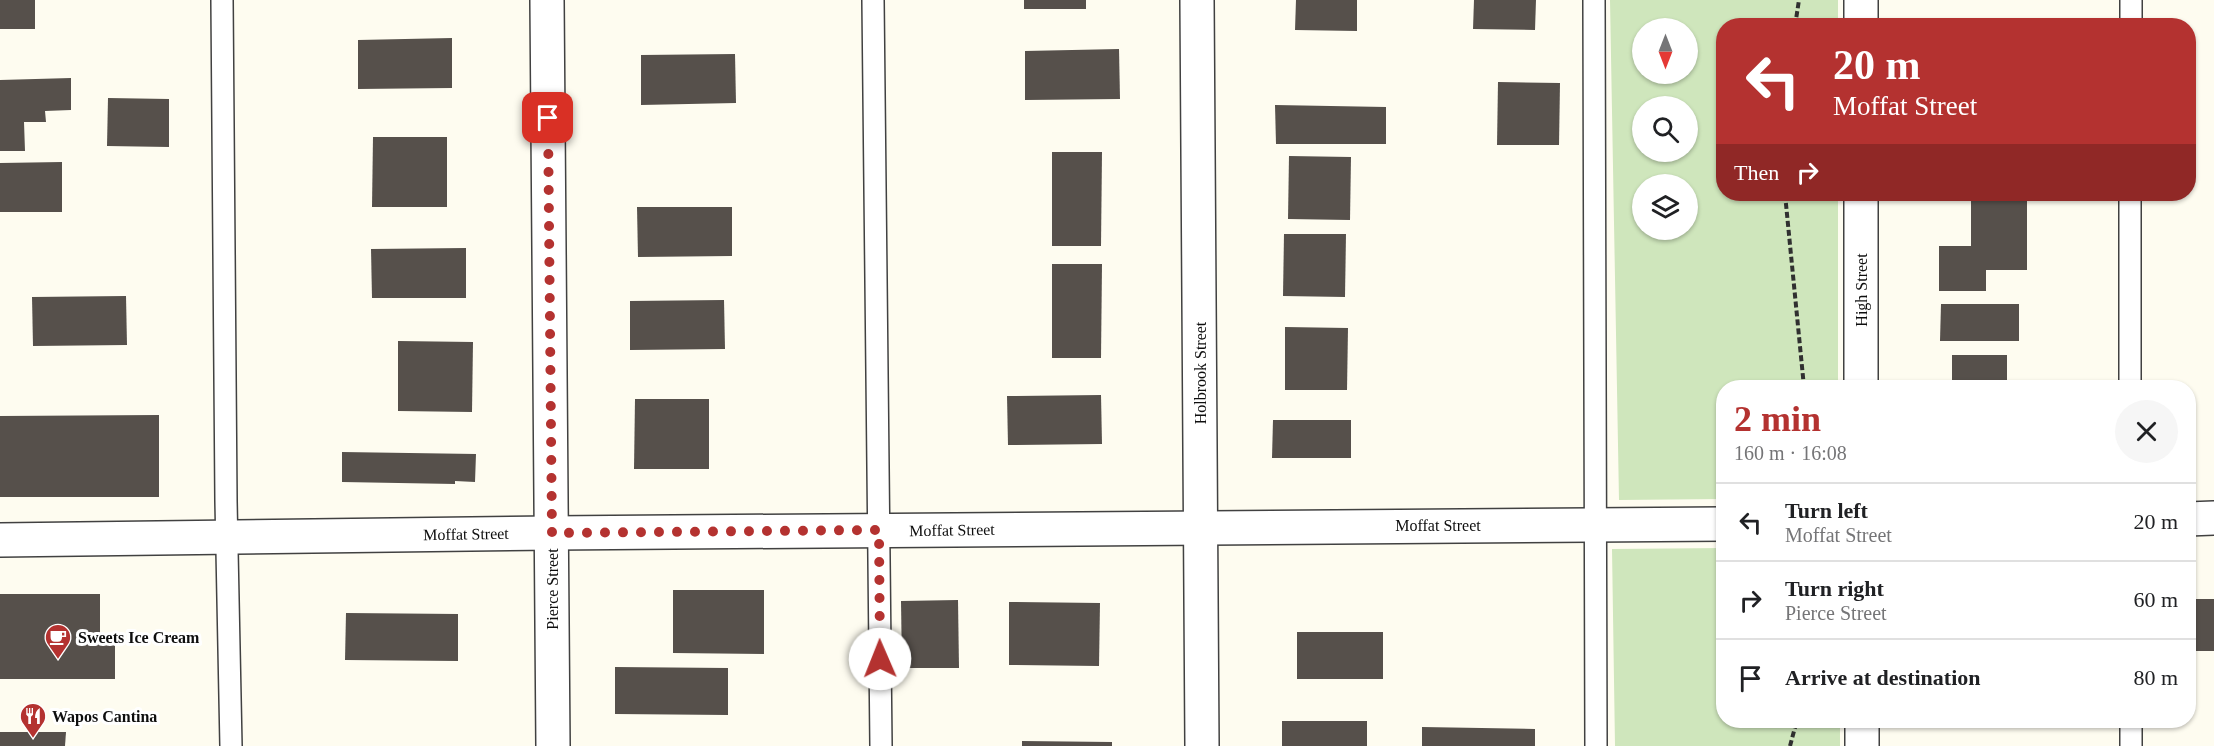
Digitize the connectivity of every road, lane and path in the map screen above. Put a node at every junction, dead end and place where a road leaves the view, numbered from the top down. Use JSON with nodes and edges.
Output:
{"nodes":[{"id":1,"x":222,"y":0,"type":"edge"},
{"id":2,"x":548,"y":0,"type":"edge"},
{"id":3,"x":873,"y":0,"type":"edge"},
{"id":4,"x":1197,"y":0,"type":"edge"},
{"id":5,"x":1594,"y":0,"type":"edge"},
{"id":6,"x":1799,"y":0,"type":"edge"},
{"id":7,"x":1861,"y":0,"type":"edge"},
{"id":8,"x":2131,"y":0,"type":"edge"},
{"id":9,"x":1796,"y":18,"type":"edge"},
{"id":10,"x":1861,"y":18,"type":"edge"},
{"id":11,"x":2131,"y":18,"type":"edge"},
{"id":12,"x":1786,"y":201,"type":"edge"},
{"id":13,"x":1861,"y":201,"type":"edge"},
{"id":14,"x":2130,"y":201,"type":"edge"},
{"id":15,"x":1803,"y":380,"type":"edge"},
{"id":16,"x":1861,"y":380,"type":"edge"},
{"id":17,"x":2130,"y":380,"type":"edge"},
{"id":18,"x":2214,"y":518,"type":"edge"},
{"id":19,"x":2196,"y":519,"type":"edge"},
{"id":20,"x":1594,"y":524,"type":"junction"},
{"id":21,"x":1716,"y":524,"type":"edge"},
{"id":22,"x":1201,"y":527,"type":"junction"},
{"id":23,"x":879,"y":530,"type":"junction"},
{"id":24,"x":552,"y":533,"type":"junction"},
{"id":25,"x":228,"y":537,"type":"junction"},
{"id":26,"x":0,"y":540,"type":"edge"},
{"id":27,"x":1795,"y":728,"type":"edge"},
{"id":28,"x":1862,"y":728,"type":"edge"},
{"id":29,"x":2131,"y":728,"type":"edge"},
{"id":30,"x":231,"y":746,"type":"edge"},
{"id":31,"x":553,"y":746,"type":"edge"},
{"id":32,"x":881,"y":746,"type":"edge"},
{"id":33,"x":1202,"y":746,"type":"edge"},
{"id":34,"x":1596,"y":746,"type":"edge"},
{"id":35,"x":1790,"y":746,"type":"edge"},
{"id":36,"x":1862,"y":746,"type":"edge"},
{"id":37,"x":2131,"y":746,"type":"edge"}],
"edges":[{"from":1,"to":25,"type":"lane"},
{"from":2,"to":24,"type":"street","name":"Pierce Street"},
{"from":3,"to":23,"type":"lane"},
{"from":4,"to":22,"type":"street","name":"Holbrook Street"},
{"from":5,"to":20,"type":"lane"},
{"from":6,"to":9,"type":"path"},
{"from":7,"to":10,"type":"street"},
{"from":8,"to":11,"type":"lane"},
{"from":12,"to":15,"type":"path"},
{"from":13,"to":16,"type":"street","name":"High Street"},
{"from":14,"to":17,"type":"lane"},
{"from":18,"to":19,"type":"street"},
{"from":20,"to":21,"type":"street","name":"Moffat Street"},
{"from":20,"to":22,"type":"street","name":"Moffat Street"},
{"from":20,"to":34,"type":"lane"},
{"from":22,"to":23,"type":"street","name":"Moffat Street"},
{"from":22,"to":33,"type":"street","name":"Holbrook Street"},
{"from":23,"to":24,"type":"street","name":"Moffat Street"},
{"from":23,"to":32,"type":"lane"},
{"from":24,"to":25,"type":"street","name":"Moffat Street"},
{"from":24,"to":31,"type":"street","name":"Pierce Street"},
{"from":25,"to":26,"type":"street","name":"Moffat Street"},
{"from":25,"to":30,"type":"lane"},
{"from":27,"to":35,"type":"path"},
{"from":28,"to":36,"type":"street"},
{"from":29,"to":37,"type":"lane"}]}
